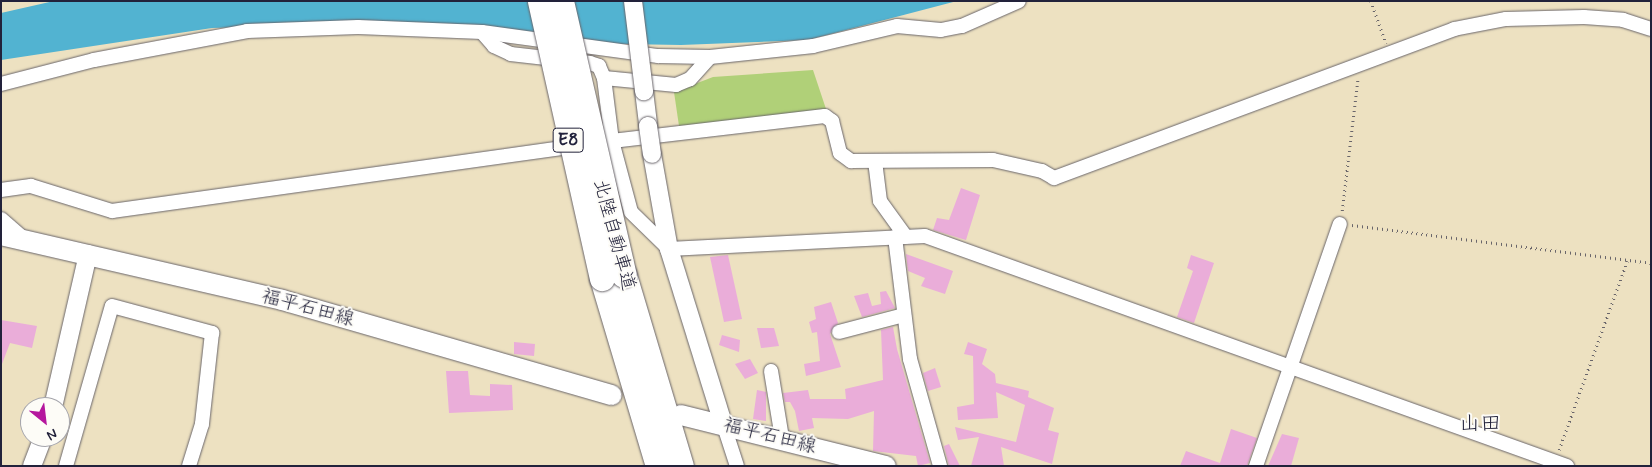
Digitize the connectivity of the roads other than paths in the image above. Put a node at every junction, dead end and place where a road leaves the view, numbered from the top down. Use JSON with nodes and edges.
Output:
{"nodes":[{"id":1,"x":540,"y":1,"type":"edge"},
{"id":2,"x":562,"y":1,"type":"edge"},
{"id":3,"x":633,"y":1,"type":"edge"},
{"id":4,"x":1019,"y":1,"type":"edge"},
{"id":5,"x":1651,"y":29,"type":"edge"},
{"id":6,"x":482,"y":32,"type":"junction"},
{"id":7,"x":710,"y":56,"type":"junction"},
{"id":8,"x":604,"y":78,"type":"junction"},
{"id":9,"x":1,"y":84,"type":"edge"},
{"id":10,"x":612,"y":141,"type":"junction"},
{"id":11,"x":875,"y":161,"type":"junction"},
{"id":12,"x":1,"y":190,"type":"edge"},
{"id":13,"x":1,"y":219,"type":"edge"},
{"id":14,"x":1340,"y":224,"type":"road end"},
{"id":15,"x":1,"y":235,"type":"edge"},
{"id":16,"x":900,"y":237,"type":"junction"},
{"id":17,"x":23,"y":238,"type":"junction"},
{"id":18,"x":669,"y":249,"type":"junction"},
{"id":19,"x":88,"y":254,"type":"junction"},
{"id":20,"x":613,"y":276,"type":"junction"},
{"id":21,"x":904,"y":314,"type":"junction"},
{"id":22,"x":839,"y":332,"type":"dead end"},
{"id":23,"x":1290,"y":368,"type":"junction"},
{"id":24,"x":772,"y":371,"type":"dead end"},
{"id":25,"x":612,"y":395,"type":"dead end"},
{"id":26,"x":55,"y":397,"type":"edge"},
{"id":27,"x":681,"y":415,"type":"dead end"},
{"id":28,"x":723,"y":423,"type":"junction"},
{"id":29,"x":782,"y":438,"type":"junction"},
{"id":30,"x":39,"y":447,"type":"edge"},
{"id":31,"x":1561,"y":464,"type":"edge"},
{"id":32,"x":32,"y":466,"type":"edge"},
{"id":33,"x":66,"y":466,"type":"edge"},
{"id":34,"x":189,"y":466,"type":"edge"},
{"id":35,"x":658,"y":466,"type":"edge"},
{"id":36,"x":682,"y":466,"type":"edge"},
{"id":37,"x":737,"y":466,"type":"edge"},
{"id":38,"x":886,"y":466,"type":"edge"},
{"id":39,"x":940,"y":466,"type":"edge"},
{"id":40,"x":1256,"y":466,"type":"edge"}],
"edges":[{"from":1,"to":20,"type":"highway","name":"北陸自動車道","number":"E8","bridge":true},
{"from":2,"to":20,"type":"highway","name":"北陸自動車道","number":"E8","bridge":true},
{"from":3,"to":18,"type":"street","bridge":true},
{"from":4,"to":7,"type":"street"},
{"from":5,"to":11,"type":"street"},
{"from":6,"to":7,"type":"street"},
{"from":6,"to":8,"type":"street"},
{"from":6,"to":9,"type":"street"},
{"from":7,"to":8,"type":"street"},
{"from":8,"to":10,"type":"street"},
{"from":10,"to":11,"type":"street"},
{"from":10,"to":12,"type":"street"},
{"from":10,"to":18,"type":"street"},
{"from":11,"to":16,"type":"street"},
{"from":13,"to":17,"type":"street"},
{"from":14,"to":23,"type":"street"},
{"from":15,"to":17,"type":"main road","name":"福平石田線"},
{"from":16,"to":18,"type":"street"},
{"from":16,"to":21,"type":"street"},
{"from":16,"to":23,"type":"street"},
{"from":17,"to":19,"type":"main road","name":"福平石田線"},
{"from":18,"to":28,"type":"street"},
{"from":19,"to":25,"type":"main road","name":"福平石田線"},
{"from":19,"to":26,"type":"street"},
{"from":20,"to":35,"type":"highway","name":"北陸自動車道","number":"E8"},
{"from":20,"to":36,"type":"highway","name":"北陸自動車道","number":"E8"},
{"from":21,"to":22,"type":"street"},
{"from":21,"to":39,"type":"street"},
{"from":23,"to":31,"type":"street"},
{"from":23,"to":40,"type":"street"},
{"from":24,"to":29,"type":"street"},
{"from":27,"to":28,"type":"main road","name":"福平石田線"},
{"from":28,"to":29,"type":"main road","name":"福平石田線"},
{"from":28,"to":37,"type":"street"},
{"from":29,"to":38,"type":"main road","name":"福平石田線"},
{"from":30,"to":32,"type":"street"},
{"from":33,"to":34,"type":"street"}]}
